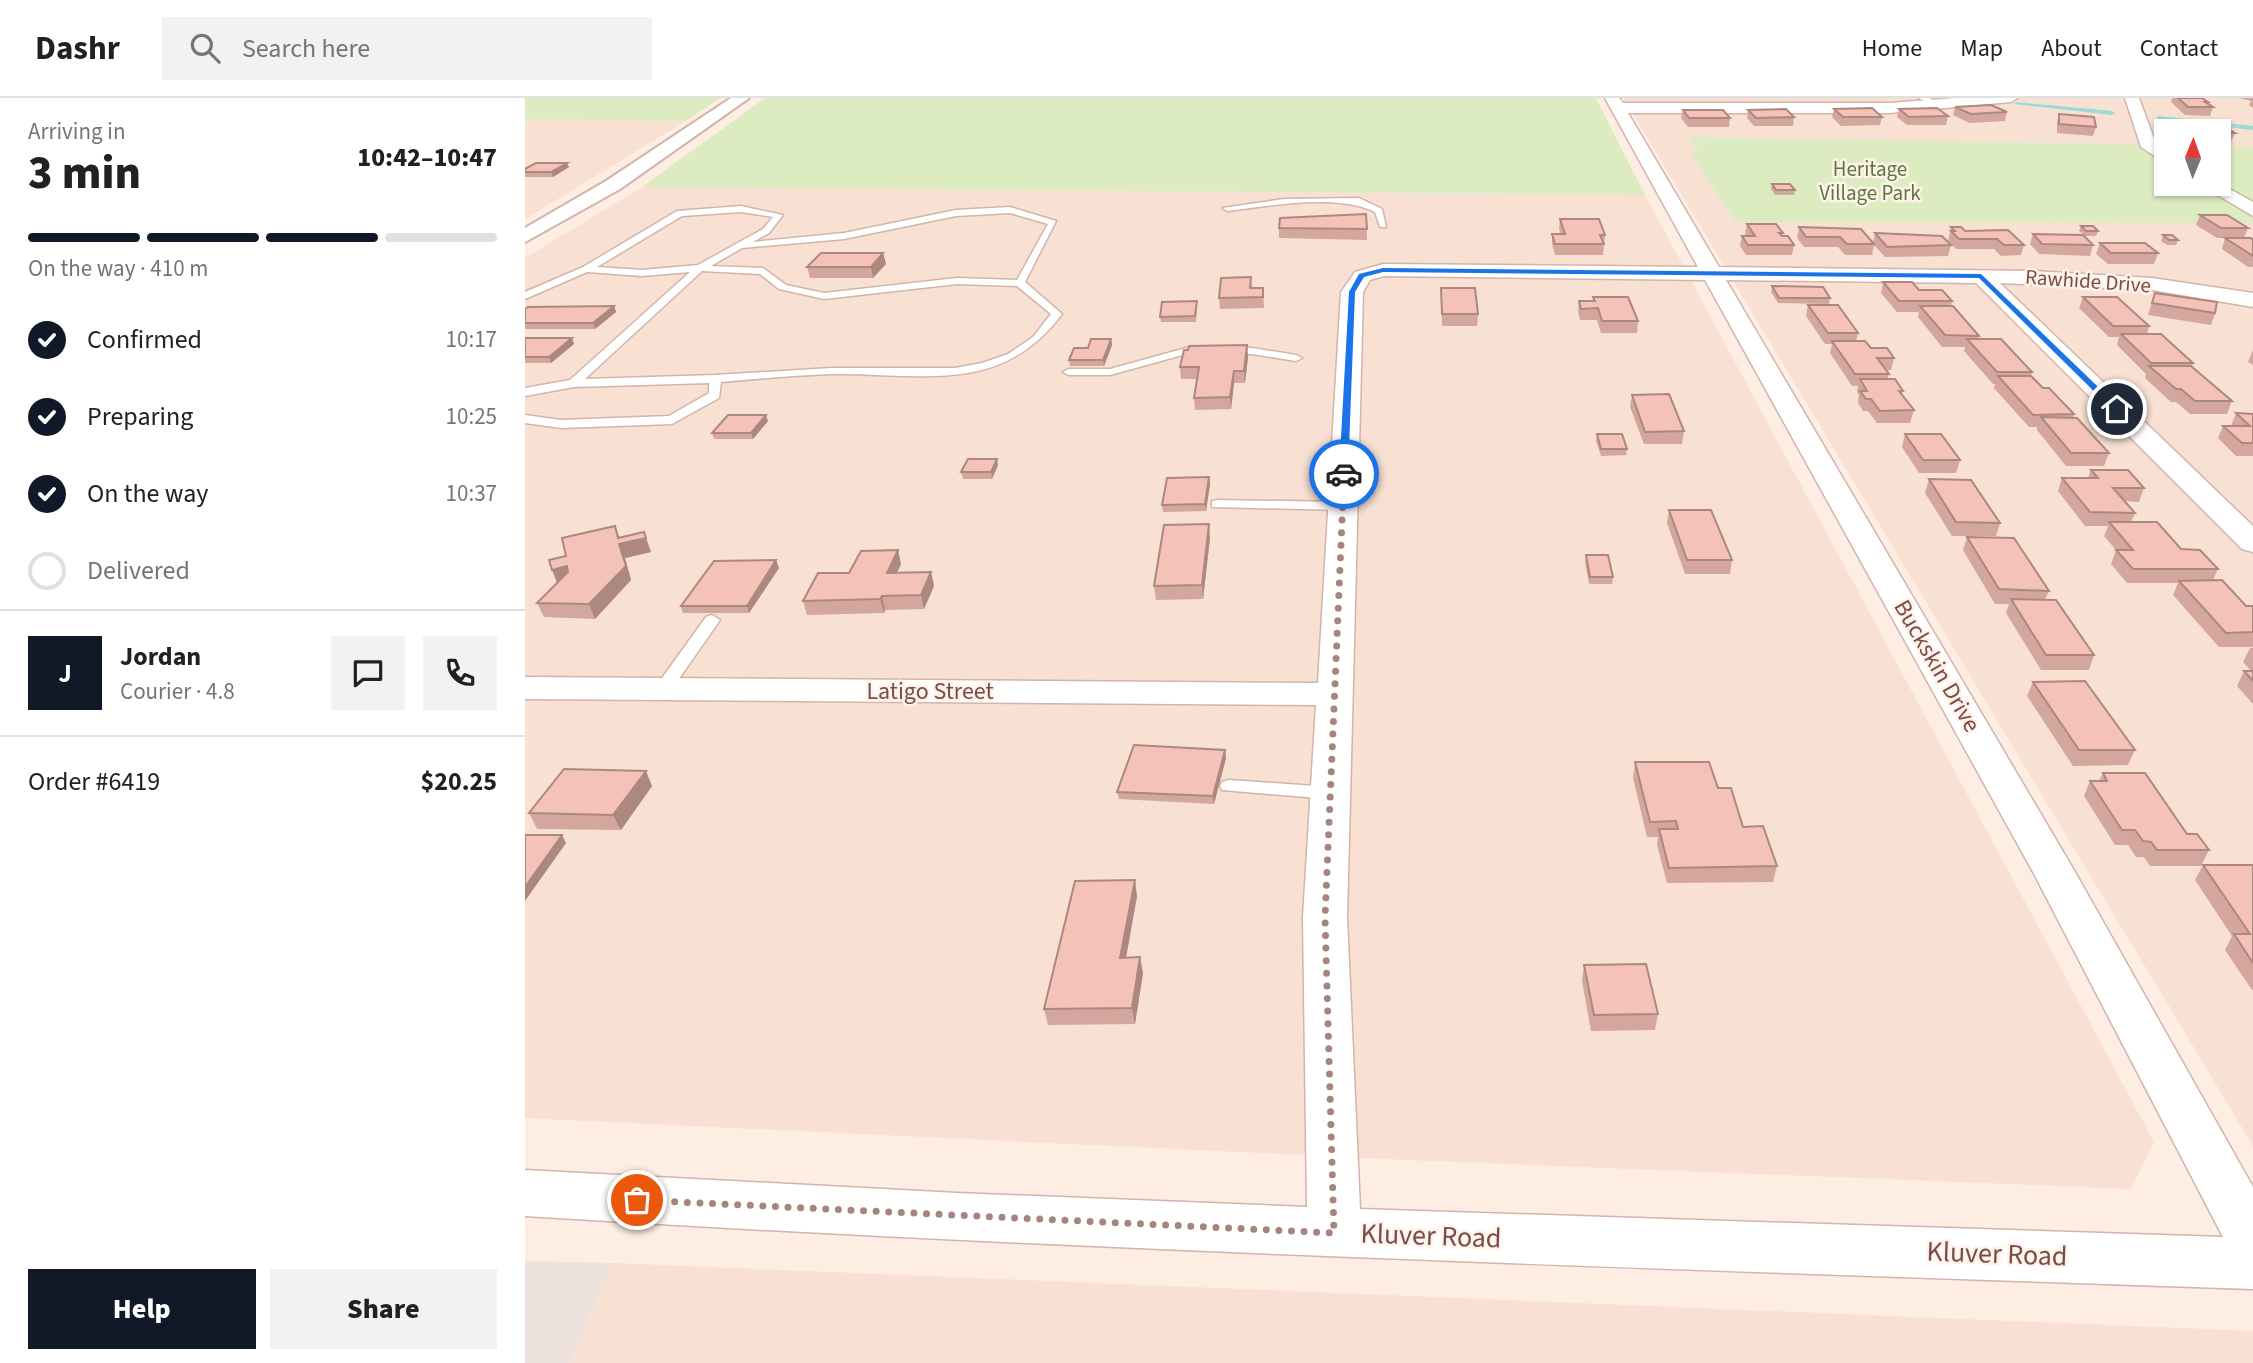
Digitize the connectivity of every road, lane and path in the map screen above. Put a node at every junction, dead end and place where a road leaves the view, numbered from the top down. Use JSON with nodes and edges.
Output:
{"nodes":[{"id":1,"x":741,"y":98,"type":"edge"},
{"id":2,"x":1923,"y":98,"type":"edge"},
{"id":3,"x":2011,"y":98,"type":"edge"},
{"id":4,"x":2132,"y":98,"type":"edge"},
{"id":5,"x":1615,"y":103,"type":"edge"},
{"id":6,"x":1940,"y":105,"type":"junction"},
{"id":7,"x":2154,"y":150,"type":"edge"},
{"id":8,"x":2229,"y":196,"type":"edge"},
{"id":9,"x":1227,"y":208,"type":"dead end"},
{"id":10,"x":2253,"y":210,"type":"edge"},
{"id":11,"x":1383,"y":225,"type":"dead end"},
{"id":12,"x":525,"y":236,"type":"edge"},
{"id":13,"x":738,"y":247,"type":"junction"},
{"id":14,"x":700,"y":268,"type":"junction"},
{"id":15,"x":586,"y":269,"type":"junction"},
{"id":16,"x":1712,"y":272,"type":"junction"},
{"id":17,"x":1981,"y":276,"type":"junction"},
{"id":18,"x":1020,"y":283,"type":"junction"},
{"id":19,"x":525,"y":296,"type":"edge"},
{"id":20,"x":2253,"y":300,"type":"edge"},
{"id":21,"x":1296,"y":358,"type":"dead end"},
{"id":22,"x":1069,"y":372,"type":"edge"},
{"id":23,"x":715,"y":379,"type":"junction"},
{"id":24,"x":574,"y":383,"type":"junction"},
{"id":25,"x":525,"y":392,"type":"edge"},
{"id":26,"x":525,"y":419,"type":"edge"},
{"id":27,"x":1217,"y":503,"type":"dead end"},
{"id":28,"x":1342,"y":506,"type":"junction"},
{"id":29,"x":2253,"y":543,"type":"edge"},
{"id":30,"x":712,"y":620,"type":"dead end"},
{"id":31,"x":525,"y":688,"type":"edge"},
{"id":32,"x":663,"y":689,"type":"junction"},
{"id":33,"x":1334,"y":694,"type":"junction"},
{"id":34,"x":1229,"y":786,"type":"dead end"},
{"id":35,"x":1330,"y":793,"type":"junction"},
{"id":36,"x":525,"y":1193,"type":"edge"},
{"id":37,"x":1334,"y":1233,"type":"junction"},
{"id":38,"x":2253,"y":1239,"type":"edge"},
{"id":39,"x":2253,"y":1263,"type":"edge"}],
"edges":[{"from":1,"to":12,"type":"street"},
{"from":2,"to":6,"type":"lane"},
{"from":3,"to":6,"type":"street"},
{"from":4,"to":7,"type":"street"},
{"from":5,"to":6,"type":"street"},
{"from":5,"to":16,"type":"street","name":"Buckskin Drive"},
{"from":8,"to":10,"type":"street"},
{"from":9,"to":11,"type":"lane"},
{"from":13,"to":14,"type":"lane"},
{"from":13,"to":15,"type":"lane"},
{"from":13,"to":18,"type":"lane"},
{"from":14,"to":15,"type":"lane"},
{"from":14,"to":18,"type":"lane"},
{"from":14,"to":24,"type":"lane"},
{"from":15,"to":19,"type":"lane"},
{"from":16,"to":17,"type":"street","name":"Rawhide Drive"},
{"from":16,"to":28,"type":"street","name":"Rawhide Drive"},
{"from":16,"to":38,"type":"street","name":"Buckskin Drive"},
{"from":17,"to":20,"type":"street","name":"Rawhide Drive"},
{"from":17,"to":29,"type":"street"},
{"from":18,"to":23,"type":"lane"},
{"from":21,"to":22,"type":"lane"},
{"from":23,"to":24,"type":"lane"},
{"from":23,"to":26,"type":"lane"},
{"from":24,"to":25,"type":"lane"},
{"from":27,"to":28,"type":"lane"},
{"from":28,"to":33,"type":"street"},
{"from":30,"to":32,"type":"lane"},
{"from":31,"to":32,"type":"street","name":"Latigo Street"},
{"from":32,"to":33,"type":"street","name":"Latigo Street"},
{"from":33,"to":35,"type":"street"},
{"from":34,"to":35,"type":"lane"},
{"from":35,"to":37,"type":"street"},
{"from":36,"to":37,"type":"street","name":"Kluver Road"},
{"from":37,"to":39,"type":"street","name":"Kluver Road"}]}
